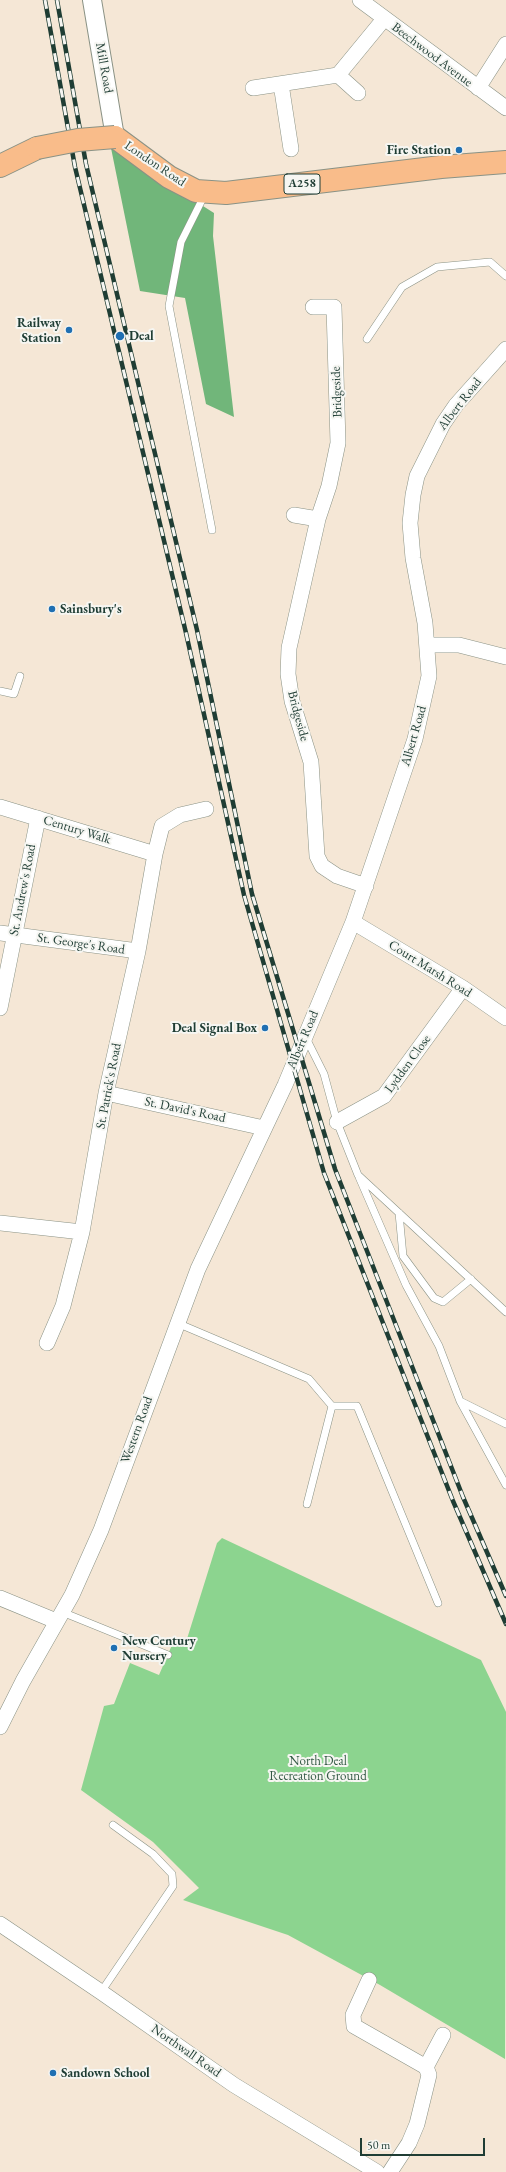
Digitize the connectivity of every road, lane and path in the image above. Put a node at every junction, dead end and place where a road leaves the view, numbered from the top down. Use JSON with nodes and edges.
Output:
{"nodes":[{"id":1,"x":92,"y":0,"type":"edge"},
{"id":2,"x":360,"y":0,"type":"edge"},
{"id":3,"x":384,"y":19,"type":"junction"},
{"id":4,"x":506,"y":44,"type":"edge"},
{"id":5,"x":338,"y":75,"type":"junction"},
{"id":6,"x":281,"y":84,"type":"junction"},
{"id":7,"x":253,"y":88,"type":"dead end"},
{"id":8,"x":478,"y":88,"type":"junction"},
{"id":9,"x":358,"y":93,"type":"dead end"},
{"id":10,"x":506,"y":108,"type":"edge"},
{"id":11,"x":115,"y":137,"type":"junction"},
{"id":12,"x":291,"y":149,"type":"dead end"},
{"id":13,"x":506,"y":162,"type":"edge"},
{"id":14,"x":0,"y":166,"type":"edge"},
{"id":15,"x":206,"y":192,"type":"junction"},
{"id":16,"x":506,"y":276,"type":"edge"},
{"id":17,"x":314,"y":307,"type":"dead end"},
{"id":18,"x":367,"y":339,"type":"dead end"},
{"id":19,"x":506,"y":349,"type":"edge"},
{"id":20,"x":294,"y":515,"type":"dead end"},
{"id":21,"x":318,"y":519,"type":"junction"},
{"id":22,"x":212,"y":530,"type":"dead end"},
{"id":23,"x":427,"y":645,"type":"junction"},
{"id":24,"x":506,"y":657,"type":"edge"},
{"id":25,"x":20,"y":676,"type":"dead end"},
{"id":26,"x":0,"y":691,"type":"edge"},
{"id":27,"x":0,"y":807,"type":"edge"},
{"id":28,"x":206,"y":809,"type":"dead end"},
{"id":29,"x":38,"y":818,"type":"junction"},
{"id":30,"x":155,"y":854,"type":"junction"},
{"id":31,"x":366,"y":886,"type":"junction"},
{"id":32,"x":353,"y":922,"type":"junction"},
{"id":33,"x":7,"y":934,"type":"edge"},
{"id":34,"x":138,"y":951,"type":"junction"},
{"id":35,"x":463,"y":988,"type":"junction"},
{"id":36,"x":0,"y":1008,"type":"edge"},
{"id":37,"x":506,"y":1018,"type":"edge"},
{"id":38,"x":305,"y":1036,"type":"junction"},
{"id":39,"x":106,"y":1093,"type":"junction"},
{"id":40,"x":337,"y":1122,"type":"junction"},
{"id":41,"x":264,"y":1128,"type":"junction"},
{"id":42,"x":358,"y":1175,"type":"junction"},
{"id":43,"x":399,"y":1213,"type":"junction"},
{"id":44,"x":0,"y":1223,"type":"edge"},
{"id":45,"x":82,"y":1232,"type":"junction"},
{"id":46,"x":471,"y":1279,"type":"junction"},
{"id":47,"x":506,"y":1312,"type":"edge"},
{"id":48,"x":177,"y":1323,"type":"junction"},
{"id":49,"x":47,"y":1343,"type":"dead end"},
{"id":50,"x":460,"y":1400,"type":"junction"},
{"id":51,"x":332,"y":1406,"type":"junction"},
{"id":52,"x":506,"y":1424,"type":"edge"},
{"id":53,"x":506,"y":1485,"type":"edge"},
{"id":54,"x":307,"y":1504,"type":"dead end"},
{"id":55,"x":0,"y":1598,"type":"edge"},
{"id":56,"x":438,"y":1603,"type":"dead end"},
{"id":57,"x":59,"y":1617,"type":"junction"},
{"id":58,"x":168,"y":1655,"type":"dead end"},
{"id":59,"x":0,"y":1727,"type":"edge"},
{"id":60,"x":113,"y":1825,"type":"dead end"},
{"id":61,"x":0,"y":1924,"type":"edge"},
{"id":62,"x":369,"y":1980,"type":"dead end"},
{"id":63,"x":101,"y":1992,"type":"junction"},
{"id":64,"x":443,"y":2035,"type":"dead end"},
{"id":65,"x":426,"y":2067,"type":"junction"},
{"id":66,"x":377,"y":2172,"type":"edge"},
{"id":67,"x":390,"y":2172,"type":"edge"}],
"edges":[{"from":1,"to":11,"type":"street","name":"Mill Road"},
{"from":2,"to":3,"type":"street","name":"Beechwood Avenue"},
{"from":3,"to":5,"type":"street"},
{"from":3,"to":8,"type":"street","name":"Beechwood Avenue"},
{"from":4,"to":8,"type":"street"},
{"from":5,"to":6,"type":"street"},
{"from":5,"to":9,"type":"street"},
{"from":6,"to":7,"type":"street"},
{"from":6,"to":12,"type":"street"},
{"from":8,"to":10,"type":"street","name":"Beechwood Avenue"},
{"from":11,"to":14,"type":"main road","name":"London Road","bridge":true},
{"from":11,"to":15,"type":"main road","name":"London Road","number":"A258"},
{"from":13,"to":15,"type":"main road","name":"London Road","number":"A258"},
{"from":15,"to":22,"type":"lane"},
{"from":16,"to":18,"type":"lane"},
{"from":17,"to":21,"type":"street","name":"Bridgeside"},
{"from":19,"to":23,"type":"street","name":"Albert Road"},
{"from":20,"to":21,"type":"street"},
{"from":21,"to":31,"type":"street","name":"Bridgeside"},
{"from":23,"to":24,"type":"street"},
{"from":23,"to":31,"type":"street","name":"Albert Road"},
{"from":25,"to":26,"type":"lane"},
{"from":27,"to":29,"type":"street","name":"Century Walk"},
{"from":28,"to":30,"type":"street","name":"St. Patrick's Road"},
{"from":29,"to":30,"type":"street","name":"Century Walk"},
{"from":29,"to":33,"type":"street","name":"St. Andrew's Road"},
{"from":30,"to":34,"type":"street","name":"St. Patrick's Road"},
{"from":31,"to":32,"type":"street","name":"Albert Road"},
{"from":32,"to":35,"type":"street","name":"Court Marsh Road"},
{"from":32,"to":38,"type":"street","name":"Albert Road"},
{"from":33,"to":34,"type":"street","name":"St. George's Road"},
{"from":33,"to":36,"type":"street","name":"St. Andrew's Road"},
{"from":34,"to":39,"type":"street","name":"St. Patrick's Road"},
{"from":35,"to":37,"type":"street","name":"Court Marsh Road"},
{"from":35,"to":40,"type":"street","name":"Lydden Close"},
{"from":38,"to":40,"type":"lane"},
{"from":38,"to":41,"type":"street","name":"Albert Road"},
{"from":39,"to":41,"type":"street","name":"St. David's Road"},
{"from":39,"to":45,"type":"street","name":"St. Patrick's Road"},
{"from":40,"to":42,"type":"lane"},
{"from":41,"to":48,"type":"street","name":"Western Road"},
{"from":42,"to":43,"type":"lane"},
{"from":42,"to":50,"type":"lane"},
{"from":43,"to":46,"type":"lane"},
{"from":43,"to":46,"type":"lane"},
{"from":44,"to":45,"type":"street"},
{"from":45,"to":49,"type":"street","name":"St. Patrick's Road"},
{"from":46,"to":47,"type":"lane"},
{"from":48,"to":51,"type":"lane"},
{"from":48,"to":57,"type":"street","name":"Western Road"},
{"from":50,"to":52,"type":"lane"},
{"from":50,"to":53,"type":"lane"},
{"from":51,"to":54,"type":"lane"},
{"from":51,"to":56,"type":"lane"},
{"from":55,"to":57,"type":"street"},
{"from":57,"to":58,"type":"lane"},
{"from":57,"to":59,"type":"street","name":"Western Road"},
{"from":60,"to":63,"type":"lane"},
{"from":61,"to":63,"type":"street","name":"Northwall Road"},
{"from":62,"to":65,"type":"street"},
{"from":63,"to":66,"type":"street","name":"Northwall Road"},
{"from":64,"to":65,"type":"street"},
{"from":65,"to":67,"type":"street"}]}
